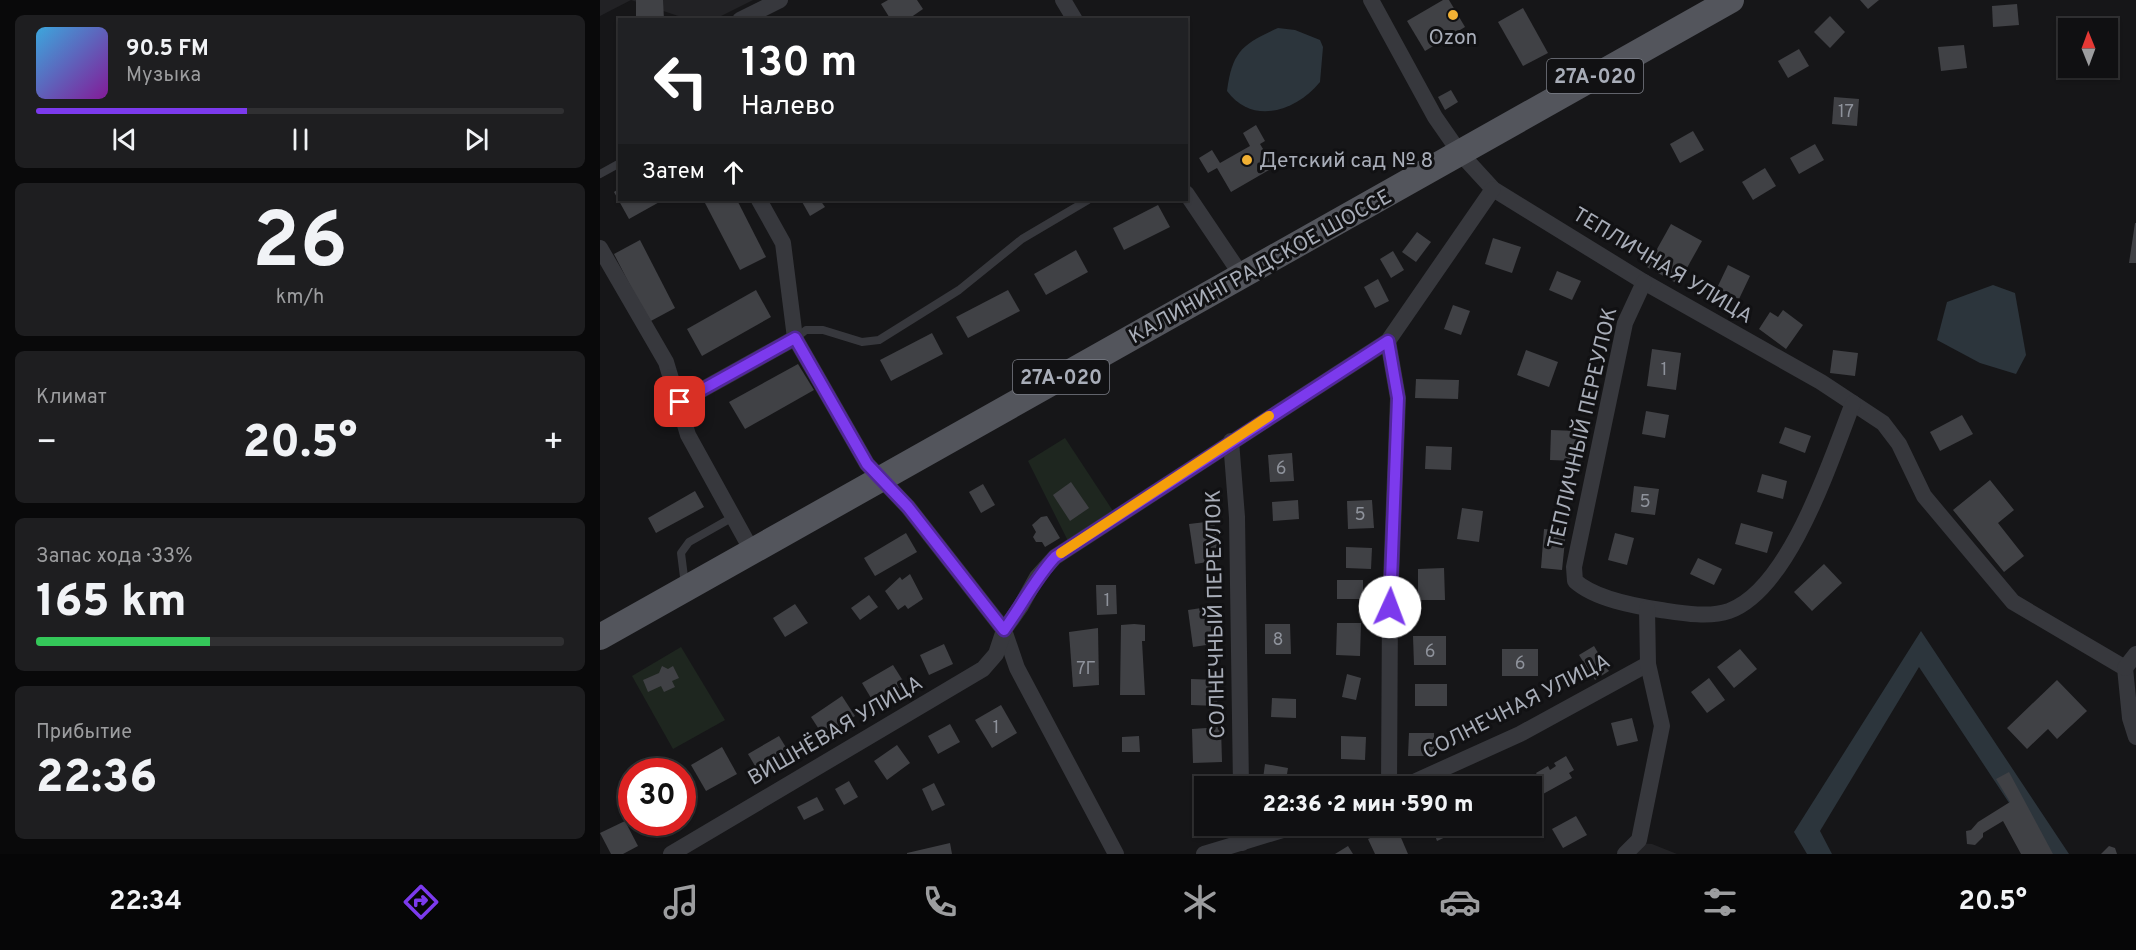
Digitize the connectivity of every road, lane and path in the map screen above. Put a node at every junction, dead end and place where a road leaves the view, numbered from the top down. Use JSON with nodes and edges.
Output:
{"nodes":[{"id":1,"x":780,"y":0,"type":"edge"},
{"id":2,"x":1063,"y":0,"type":"edge"},
{"id":3,"x":1371,"y":0,"type":"edge"},
{"id":4,"x":1731,"y":0,"type":"edge"},
{"id":5,"x":744,"y":18,"type":"edge"},
{"id":6,"x":1074,"y":18,"type":"edge"},
{"id":7,"x":1460,"y":153,"type":"junction"},
{"id":8,"x":618,"y":164,"type":"edge"},
{"id":9,"x":600,"y":174,"type":"edge"},
{"id":10,"x":1493,"y":189,"type":"junction"},
{"id":11,"x":1188,"y":196,"type":"edge"},
{"id":12,"x":760,"y":201,"type":"edge"},
{"id":13,"x":1086,"y":201,"type":"edge"},
{"id":14,"x":600,"y":249,"type":"edge"},
{"id":15,"x":1242,"y":276,"type":"junction"},
{"id":16,"x":1644,"y":282,"type":"junction"},
{"id":17,"x":795,"y":338,"type":"junction"},
{"id":18,"x":1388,"y":341,"type":"junction"},
{"id":19,"x":680,"y":402,"type":"junction"},
{"id":20,"x":1853,"y":403,"type":"junction"},
{"id":21,"x":1231,"y":441,"type":"junction"},
{"id":22,"x":881,"y":479,"type":"junction"},
{"id":23,"x":733,"y":517,"type":"junction"},
{"id":24,"x":752,"y":551,"type":"junction"},
{"id":25,"x":686,"y":589,"type":"junction"},
{"id":26,"x":1647,"y":608,"type":"junction"},
{"id":27,"x":1004,"y":630,"type":"junction"},
{"id":28,"x":600,"y":637,"type":"edge"},
{"id":29,"x":2136,"y":654,"type":"edge"},
{"id":30,"x":1648,"y":664,"type":"junction"},
{"id":31,"x":2125,"y":668,"type":"junction"},
{"id":32,"x":2136,"y":737,"type":"edge"},
{"id":33,"x":1241,"y":776,"type":"edge"},
{"id":34,"x":1389,"y":776,"type":"edge"},
{"id":35,"x":1427,"y":776,"type":"edge"},
{"id":36,"x":1242,"y":836,"type":"edge"},
{"id":37,"x":1264,"y":836,"type":"edge"},
{"id":38,"x":1242,"y":843,"type":"junction"},
{"id":39,"x":671,"y":854,"type":"edge"},
{"id":40,"x":1116,"y":854,"type":"edge"},
{"id":41,"x":1204,"y":854,"type":"edge"},
{"id":42,"x":1625,"y":854,"type":"edge"}],
"edges":[{"from":1,"to":5,"type":"street"},
{"from":2,"to":6,"type":"street"},
{"from":3,"to":7,"type":"street","name":"ТЕПЛИЧНАЯ УЛИЦА"},
{"from":4,"to":7,"type":"main road","name":"КАЛИНИНГРАДСКОЕ ШОССЕ","number":"27А-020"},
{"from":7,"to":10,"type":"street","name":"ТЕПЛИЧНАЯ УЛИЦА"},
{"from":7,"to":15,"type":"main road","name":"КАЛИНИНГРАДСКОЕ ШОССЕ","number":"27А-020"},
{"from":8,"to":9,"type":"lane"},
{"from":10,"to":16,"type":"street","name":"ТЕПЛИЧНАЯ УЛИЦА"},
{"from":10,"to":18,"type":"street"},
{"from":11,"to":15,"type":"street"},
{"from":12,"to":17,"type":"street"},
{"from":13,"to":17,"type":"lane"},
{"from":14,"to":19,"type":"street"},
{"from":15,"to":22,"type":"main road","name":"КАЛИНИНГРАДСКОЕ ШОССЕ","number":"27А-020"},
{"from":16,"to":20,"type":"street","name":"ТЕПЛИЧНАЯ УЛИЦА"},
{"from":16,"to":26,"type":"street","name":"ТЕПЛИЧНЫЙ ПЕРЕУЛОК"},
{"from":17,"to":19,"type":"street"},
{"from":17,"to":22,"type":"street"},
{"from":18,"to":21,"type":"street","name":"ВИШНЁВАЯ УЛИЦА"},
{"from":18,"to":34,"type":"street"},
{"from":19,"to":23,"type":"street"},
{"from":20,"to":26,"type":"street"},
{"from":20,"to":31,"type":"street","name":"ТЕПЛИЧНАЯ УЛИЦА"},
{"from":21,"to":27,"type":"street","name":"ВИШНЁВАЯ УЛИЦА"},
{"from":21,"to":33,"type":"street","name":"СОЛНЕЧНЫЙ ПЕРЕУЛОК"},
{"from":22,"to":24,"type":"main road","name":"КАЛИНИНГРАДСКОЕ ШОССЕ","number":"27А-020"},
{"from":22,"to":27,"type":"street"},
{"from":23,"to":24,"type":"street"},
{"from":23,"to":25,"type":"lane"},
{"from":24,"to":25,"type":"main road","name":"КАЛИНИНГРАДСКОЕ ШОССЕ","number":"27А-020"},
{"from":25,"to":28,"type":"main road","name":"КАЛИНИНГРАДСКОЕ ШОССЕ","number":"27А-020"},
{"from":26,"to":30,"type":"street"},
{"from":27,"to":39,"type":"street","name":"ВИШНЁВАЯ УЛИЦА"},
{"from":27,"to":40,"type":"street"},
{"from":29,"to":31,"type":"street"},
{"from":30,"to":35,"type":"street","name":"СОЛНЕЧНАЯ УЛИЦА"},
{"from":30,"to":42,"type":"street"},
{"from":31,"to":32,"type":"street"},
{"from":36,"to":38,"type":"street"},
{"from":37,"to":38,"type":"street"},
{"from":38,"to":41,"type":"street"}]}
